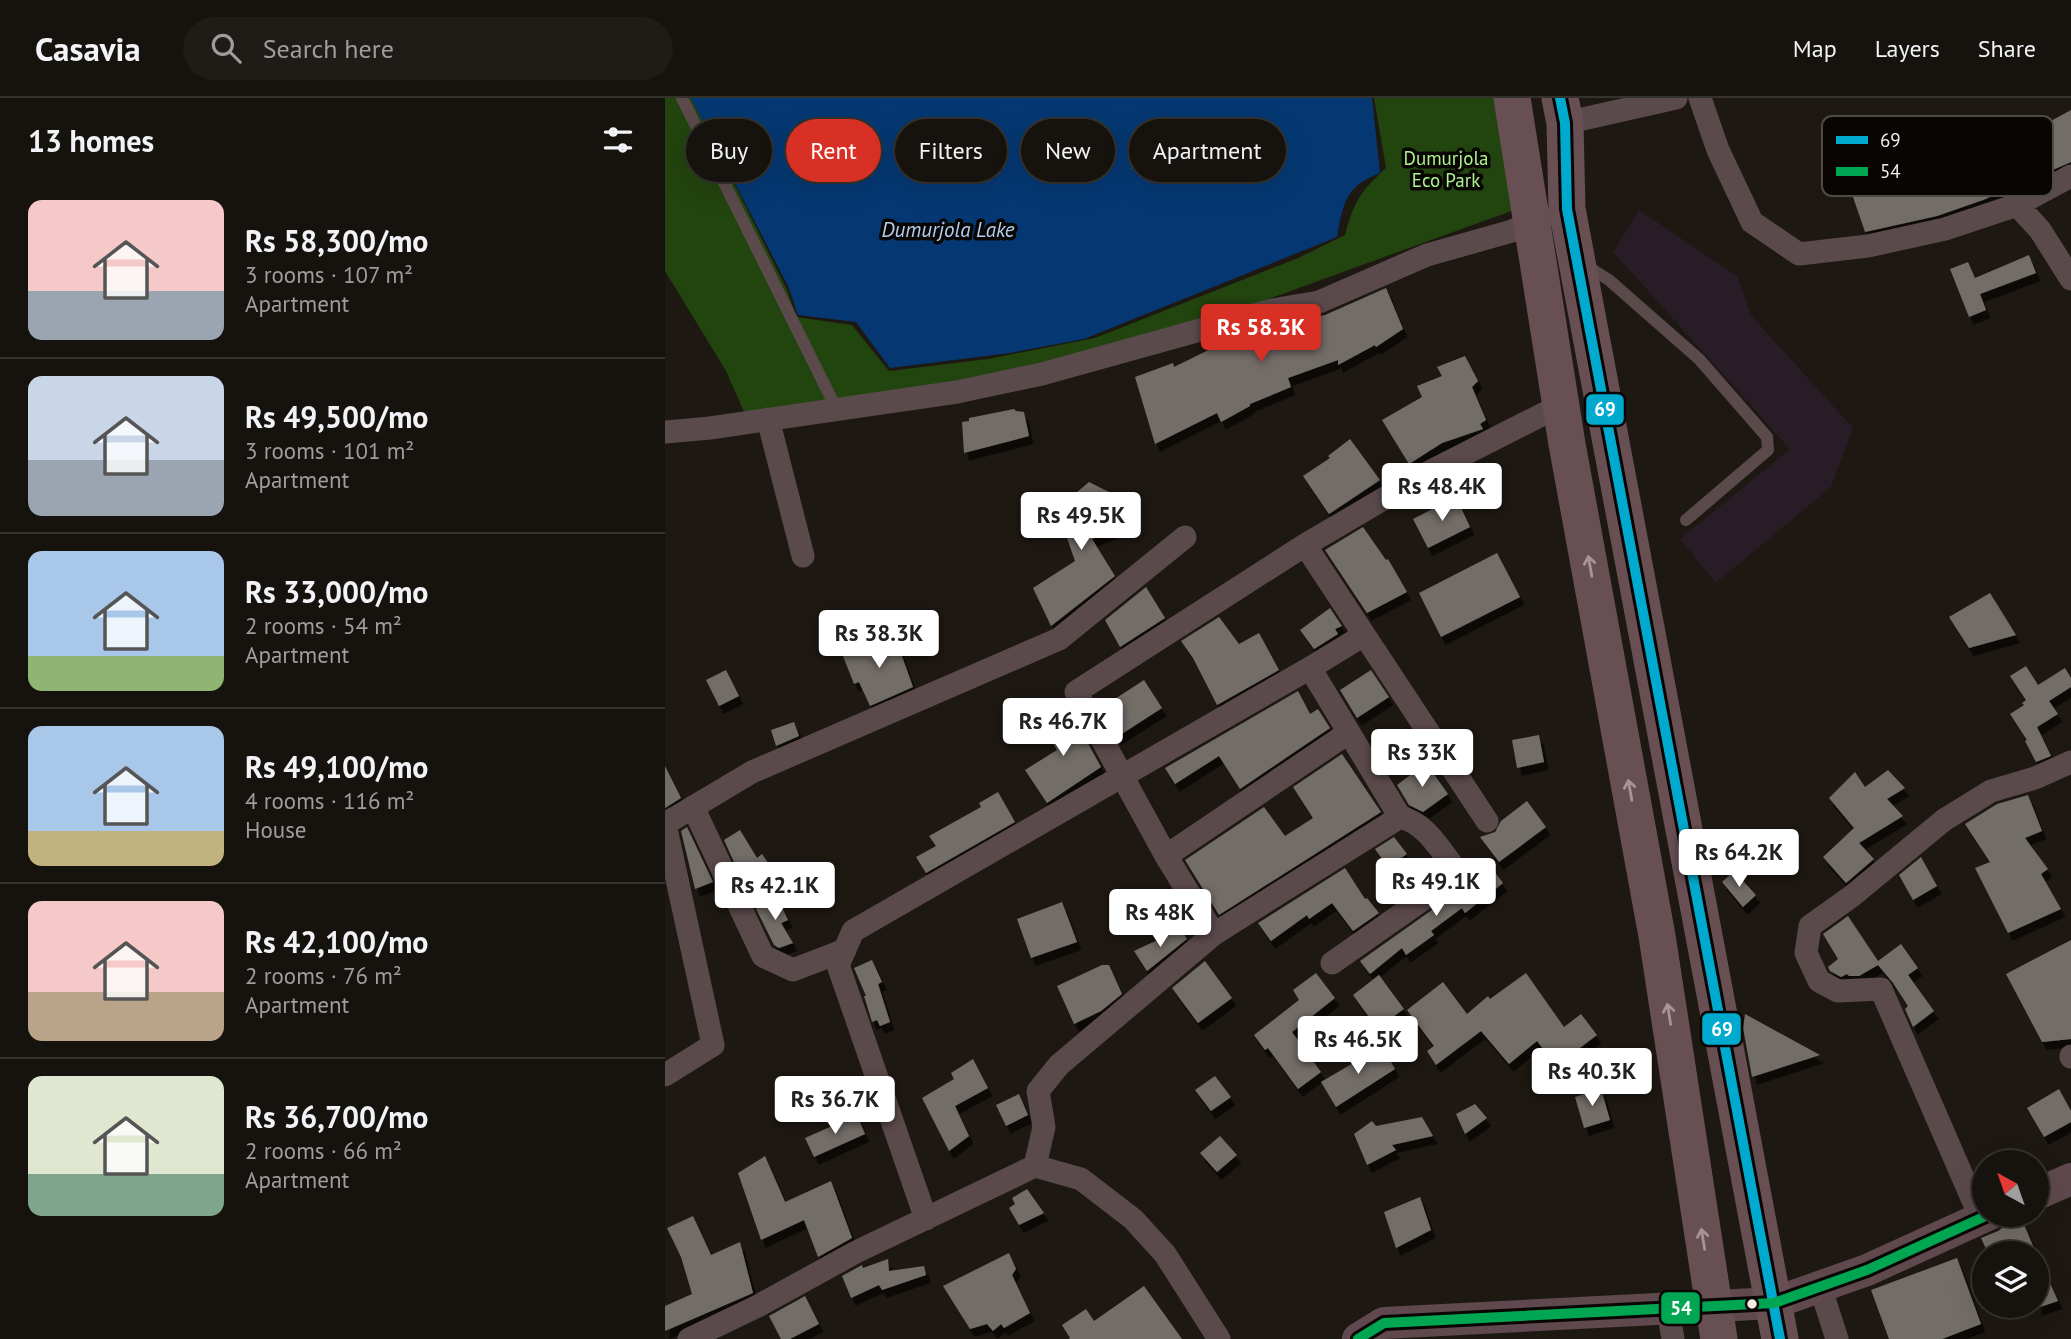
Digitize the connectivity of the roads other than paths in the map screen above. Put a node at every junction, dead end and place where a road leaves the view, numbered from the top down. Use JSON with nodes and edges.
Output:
{"nodes":[{"id":1,"x":682,"y":98,"type":"edge"},
{"id":2,"x":1512,"y":98,"type":"edge"},
{"id":3,"x":1676,"y":98,"type":"edge"},
{"id":4,"x":1700,"y":98,"type":"edge"},
{"id":5,"x":1562,"y":111,"type":"edge"},
{"id":6,"x":2071,"y":176,"type":"edge"},
{"id":7,"x":2053,"y":186,"type":"edge"},
{"id":8,"x":2034,"y":196,"type":"edge"},
{"id":9,"x":2017,"y":205,"type":"junction"},
{"id":10,"x":1567,"y":209,"type":"junction"},
{"id":11,"x":1533,"y":221,"type":"junction"},
{"id":12,"x":1576,"y":259,"type":"junction"},
{"id":13,"x":2071,"y":279,"type":"edge"},
{"id":14,"x":1562,"y":405,"type":"junction"},
{"id":15,"x":836,"y":408,"type":"junction"},
{"id":16,"x":768,"y":419,"type":"junction"},
{"id":17,"x":665,"y":432,"type":"edge"},
{"id":18,"x":1686,"y":520,"type":"dead end"},
{"id":19,"x":1185,"y":537,"type":"dead end"},
{"id":20,"x":1305,"y":545,"type":"junction"},
{"id":21,"x":803,"y":556,"type":"dead end"},
{"id":22,"x":1364,"y":635,"type":"junction"},
{"id":23,"x":1310,"y":668,"type":"junction"},
{"id":24,"x":1348,"y":733,"type":"junction"},
{"id":25,"x":2071,"y":762,"type":"edge"},
{"id":26,"x":1122,"y":776,"type":"junction"},
{"id":27,"x":693,"y":807,"type":"junction"},
{"id":28,"x":1400,"y":817,"type":"junction"},
{"id":29,"x":1487,"y":821,"type":"dead end"},
{"id":30,"x":1166,"y":856,"type":"junction"},
{"id":31,"x":1214,"y":934,"type":"junction"},
{"id":32,"x":845,"y":950,"type":"junction"},
{"id":33,"x":1332,"y":963,"type":"dead end"},
{"id":34,"x":665,"y":1075,"type":"edge"},
{"id":35,"x":1035,"y":1166,"type":"junction"},
{"id":36,"x":2071,"y":1178,"type":"edge"},
{"id":37,"x":1972,"y":1187,"type":"edge"},
{"id":38,"x":2049,"y":1188,"type":"edge"},
{"id":39,"x":926,"y":1219,"type":"junction"},
{"id":40,"x":1972,"y":1223,"type":"edge"},
{"id":41,"x":1820,"y":1286,"type":"junction"},
{"id":42,"x":1773,"y":1303,"type":"junction"},
{"id":43,"x":1716,"y":1323,"type":"edge"},
{"id":44,"x":1671,"y":1324,"type":"edge"},
{"id":45,"x":689,"y":1339,"type":"edge"},
{"id":46,"x":1219,"y":1339,"type":"edge"},
{"id":47,"x":1358,"y":1339,"type":"edge"},
{"id":48,"x":1780,"y":1339,"type":"edge"},
{"id":49,"x":1837,"y":1339,"type":"edge"}],
"edges":[{"from":1,"to":15,"type":"lane"},
{"from":2,"to":11,"type":"main road"},
{"from":3,"to":5,"type":"street"},
{"from":4,"to":9,"type":"street"},
{"from":5,"to":10,"type":"main road"},
{"from":6,"to":7,"type":"street"},
{"from":8,"to":9,"type":"street"},
{"from":9,"to":13,"type":"street"},
{"from":10,"to":11,"type":"street"},
{"from":10,"to":12,"type":"main road"},
{"from":11,"to":14,"type":"main road"},
{"from":11,"to":15,"type":"street"},
{"from":12,"to":18,"type":"lane"},
{"from":12,"to":42,"type":"main road"},
{"from":14,"to":20,"type":"street"},
{"from":43,"to":14,"type":"main road","one_way":true},
{"from":15,"to":16,"type":"street"},
{"from":16,"to":17,"type":"street"},
{"from":16,"to":21,"type":"street"},
{"from":19,"to":27,"type":"street"},
{"from":20,"to":22,"type":"street"},
{"from":20,"to":26,"type":"street"},
{"from":22,"to":23,"type":"street"},
{"from":22,"to":29,"type":"street"},
{"from":23,"to":24,"type":"street"},
{"from":23,"to":26,"type":"street"},
{"from":24,"to":28,"type":"street"},
{"from":24,"to":30,"type":"street"},
{"from":25,"to":37,"type":"street"},
{"from":26,"to":30,"type":"street"},
{"from":26,"to":32,"type":"street"},
{"from":27,"to":32,"type":"street"},
{"from":27,"to":34,"type":"street"},
{"from":28,"to":31,"type":"street"},
{"from":28,"to":33,"type":"street"},
{"from":30,"to":31,"type":"street"},
{"from":31,"to":35,"type":"street"},
{"from":32,"to":39,"type":"street"},
{"from":35,"to":39,"type":"street"},
{"from":35,"to":46,"type":"street"},
{"from":36,"to":38,"type":"main road"},
{"from":39,"to":45,"type":"street"},
{"from":40,"to":41,"type":"main road"},
{"from":41,"to":42,"type":"main road"},
{"from":41,"to":49,"type":"street"},
{"from":42,"to":43,"type":"main road"},
{"from":42,"to":48,"type":"main road"},
{"from":43,"to":44,"type":"main road"},
{"from":44,"to":47,"type":"main road"}]}
